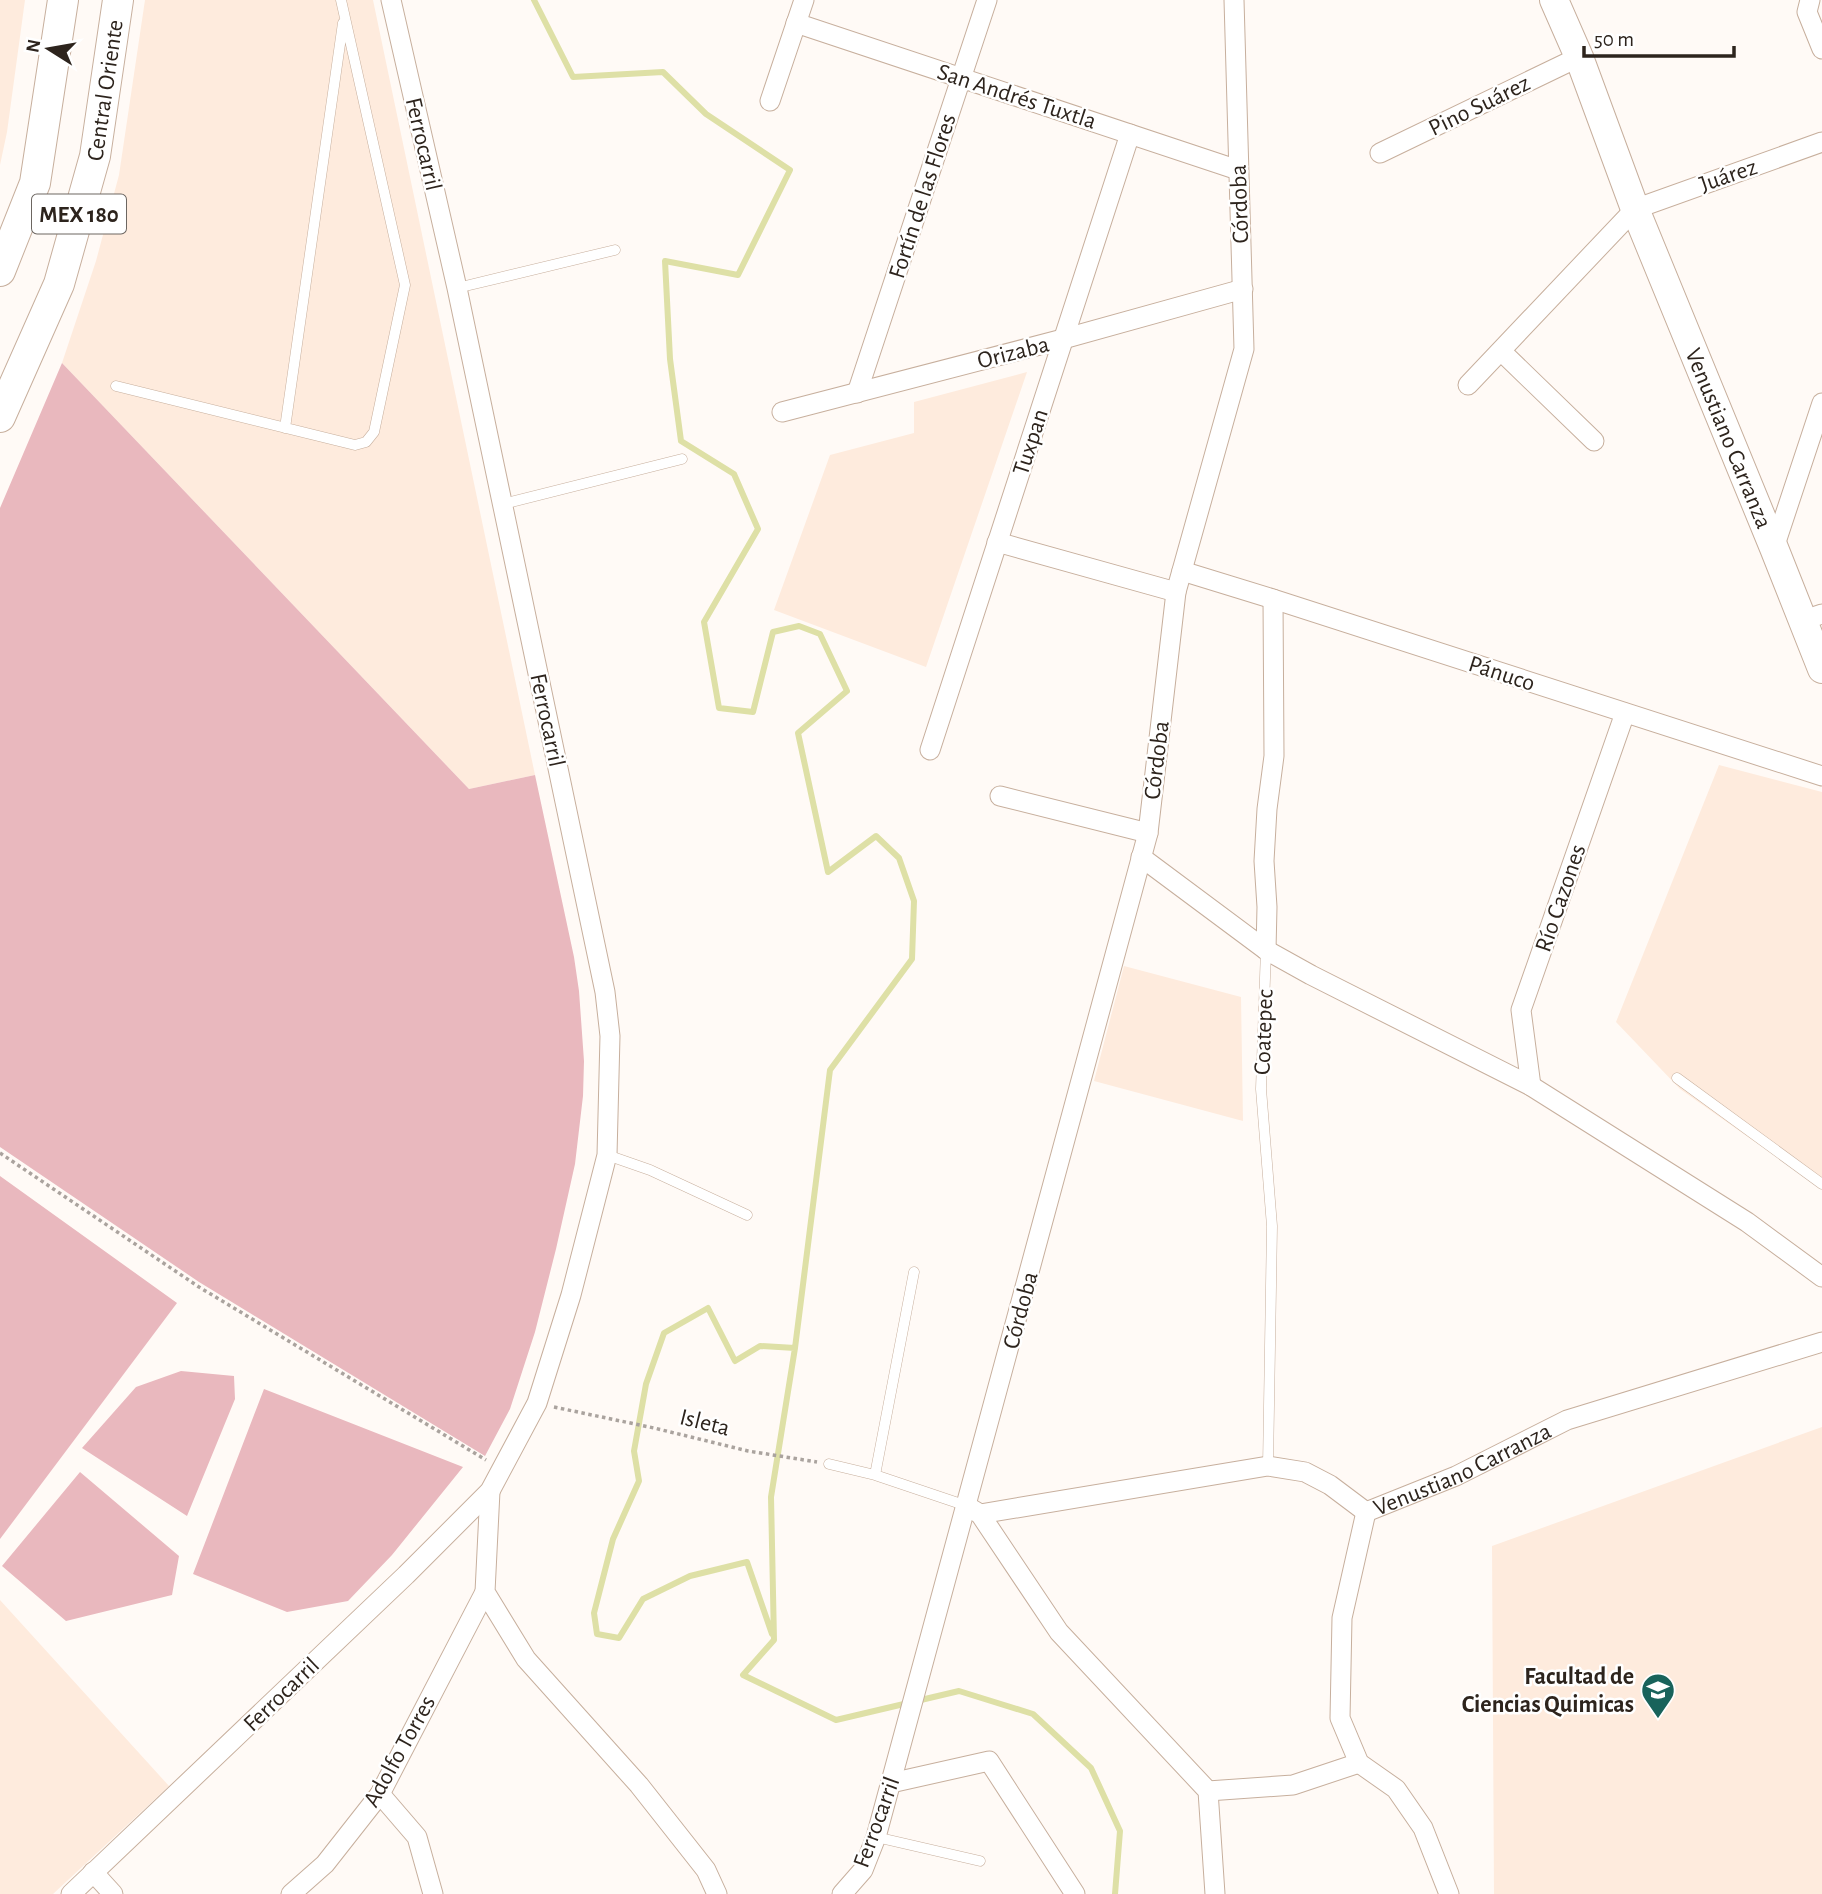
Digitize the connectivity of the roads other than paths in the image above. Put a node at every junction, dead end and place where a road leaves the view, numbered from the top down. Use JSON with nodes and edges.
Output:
{"nodes":[{"id":1,"x":63,"y":0,"type":"edge"},
{"id":2,"x":118,"y":0,"type":"edge"},
{"id":3,"x":341,"y":0,"type":"edge"},
{"id":4,"x":391,"y":0,"type":"edge"},
{"id":5,"x":804,"y":0,"type":"edge"},
{"id":6,"x":987,"y":0,"type":"edge"},
{"id":7,"x":1234,"y":0,"type":"edge"},
{"id":8,"x":1553,"y":0,"type":"edge"},
{"id":9,"x":1810,"y":0,"type":"edge"},
{"id":10,"x":344,"y":15,"type":"junction"},
{"id":11,"x":796,"y":23,"type":"junction"},
{"id":12,"x":1822,"y":49,"type":"edge"},
{"id":13,"x":1579,"y":57,"type":"junction"},
{"id":14,"x":961,"y":78,"type":"junction"},
{"id":15,"x":770,"y":101,"type":"dead end"},
{"id":16,"x":1130,"y":134,"type":"junction"},
{"id":17,"x":1822,"y":142,"type":"edge"},
{"id":18,"x":1380,"y":153,"type":"dead end"},
{"id":19,"x":1238,"y":170,"type":"junction"},
{"id":20,"x":1635,"y":208,"type":"junction"},
{"id":21,"x":615,"y":250,"type":"dead end"},
{"id":22,"x":0,"y":271,"type":"edge"},
{"id":23,"x":457,"y":288,"type":"junction"},
{"id":24,"x":1243,"y":289,"type":"junction"},
{"id":25,"x":1063,"y":339,"type":"junction"},
{"id":26,"x":1502,"y":351,"type":"junction"},
{"id":27,"x":116,"y":386,"type":"dead end"},
{"id":28,"x":1468,"y":386,"type":"dead end"},
{"id":29,"x":856,"y":393,"type":"junction"},
{"id":30,"x":1822,"y":403,"type":"edge"},
{"id":31,"x":782,"y":412,"type":"dead end"},
{"id":32,"x":0,"y":416,"type":"edge"},
{"id":33,"x":285,"y":428,"type":"junction"},
{"id":34,"x":1594,"y":441,"type":"dead end"},
{"id":35,"x":682,"y":459,"type":"dead end"},
{"id":36,"x":503,"y":504,"type":"junction"},
{"id":37,"x":997,"y":542,"type":"junction"},
{"id":38,"x":1774,"y":548,"type":"junction"},
{"id":39,"x":1182,"y":571,"type":"junction"},
{"id":40,"x":1176,"y":592,"type":"junction"},
{"id":41,"x":1273,"y":599,"type":"junction"},
{"id":42,"x":1813,"y":617,"type":"edge"},
{"id":43,"x":1822,"y":669,"type":"edge"},
{"id":44,"x":1625,"y":713,"type":"junction"},
{"id":45,"x":930,"y":750,"type":"dead end"},
{"id":46,"x":1822,"y":776,"type":"edge"},
{"id":47,"x":1000,"y":796,"type":"dead end"},
{"id":48,"x":1147,"y":833,"type":"junction"},
{"id":49,"x":1141,"y":857,"type":"junction"},
{"id":50,"x":1266,"y":950,"type":"junction"},
{"id":51,"x":1677,"y":1078,"type":"dead end"},
{"id":52,"x":1531,"y":1086,"type":"junction"},
{"id":53,"x":607,"y":1155,"type":"junction"},
{"id":54,"x":1822,"y":1184,"type":"edge"},
{"id":55,"x":747,"y":1215,"type":"dead end"},
{"id":56,"x":914,"y":1272,"type":"dead end"},
{"id":57,"x":1822,"y":1277,"type":"edge"},
{"id":58,"x":1822,"y":1342,"type":"edge"},
{"id":59,"x":829,"y":1464,"type":"road end"},
{"id":60,"x":1268,"y":1466,"type":"junction"},
{"id":61,"x":875,"y":1475,"type":"junction"},
{"id":62,"x":490,"y":1491,"type":"junction"},
{"id":63,"x":973,"y":1510,"type":"junction"},
{"id":64,"x":1366,"y":1512,"type":"junction"},
{"id":65,"x":485,"y":1592,"type":"junction"},
{"id":66,"x":932,"y":1634,"type":"joint"},
{"id":67,"x":1359,"y":1763,"type":"junction"},
{"id":68,"x":891,"y":1783,"type":"junction"},
{"id":69,"x":1208,"y":1791,"type":"junction"},
{"id":70,"x":380,"y":1794,"type":"junction"},
{"id":71,"x":876,"y":1837,"type":"junction"},
{"id":72,"x":979,"y":1861,"type":"dead end"},
{"id":73,"x":93,"y":1872,"type":"junction"},
{"id":74,"x":71,"y":1894,"type":"edge"},
{"id":75,"x":113,"y":1894,"type":"edge"},
{"id":76,"x":291,"y":1894,"type":"edge"},
{"id":77,"x":433,"y":1894,"type":"edge"},
{"id":78,"x":717,"y":1894,"type":"edge"},
{"id":79,"x":842,"y":1894,"type":"edge"},
{"id":80,"x":1075,"y":1894,"type":"edge"},
{"id":81,"x":1215,"y":1894,"type":"edge"},
{"id":82,"x":1449,"y":1894,"type":"edge"}],
"edges":[{"from":1,"to":22,"type":"main road","number":"MEX 180"},
{"from":2,"to":32,"type":"main road","name":"Central Oriente","number":"MEX 180"},
{"from":3,"to":10,"type":"lane"},
{"from":4,"to":23,"type":"street","name":"Ferrocarril"},
{"from":5,"to":11,"type":"street"},
{"from":6,"to":14,"type":"street","name":"Fortín de las Flores"},
{"from":7,"to":19,"type":"street","name":"Córdoba"},
{"from":8,"to":13,"type":"main road","name":"Venustiano Carranza"},
{"from":9,"to":12,"type":"street"},
{"from":10,"to":33,"type":"lane"},
{"from":10,"to":33,"type":"lane"},
{"from":11,"to":14,"type":"street","name":"San Andrés Tuxtla"},
{"from":11,"to":15,"type":"street"},
{"from":13,"to":18,"type":"street","name":"Pino Suárez"},
{"from":13,"to":20,"type":"main road","name":"Venustiano Carranza"},
{"from":14,"to":16,"type":"street","name":"San Andrés Tuxtla"},
{"from":14,"to":29,"type":"street","name":"Fortín de las Flores"},
{"from":16,"to":19,"type":"street","name":"San Andrés Tuxtla"},
{"from":16,"to":25,"type":"street","name":"Tuxpan"},
{"from":17,"to":20,"type":"street","name":"Juárez"},
{"from":19,"to":24,"type":"street","name":"Córdoba"},
{"from":20,"to":26,"type":"street"},
{"from":20,"to":38,"type":"main road","name":"Venustiano Carranza"},
{"from":21,"to":23,"type":"lane"},
{"from":23,"to":36,"type":"street","name":"Ferrocarril"},
{"from":24,"to":25,"type":"street","name":"Orizaba"},
{"from":24,"to":39,"type":"street","name":"Córdoba"},
{"from":25,"to":29,"type":"street","name":"Orizaba"},
{"from":25,"to":37,"type":"street","name":"Tuxpan"},
{"from":26,"to":28,"type":"street"},
{"from":26,"to":34,"type":"street"},
{"from":27,"to":33,"type":"lane"},
{"from":29,"to":31,"type":"street","name":"Orizaba"},
{"from":30,"to":38,"type":"street"},
{"from":35,"to":36,"type":"lane"},
{"from":36,"to":53,"type":"street","name":"Ferrocarril"},
{"from":37,"to":40,"type":"street"},
{"from":37,"to":45,"type":"street","name":"Tuxpan"},
{"from":38,"to":42,"type":"main road","name":"Venustiano Carranza"},
{"from":39,"to":40,"type":"street","name":"Córdoba"},
{"from":39,"to":41,"type":"street","name":"Pánuco"},
{"from":40,"to":48,"type":"street","name":"Córdoba"},
{"from":41,"to":44,"type":"street","name":"Pánuco"},
{"from":41,"to":50,"type":"street","name":"Coatepec"},
{"from":42,"to":43,"type":"main road","name":"Venustiano Carranza"},
{"from":44,"to":46,"type":"street","name":"Pánuco"},
{"from":44,"to":52,"type":"street","name":"Río Cazones"},
{"from":47,"to":48,"type":"street"},
{"from":48,"to":49,"type":"street","name":"Córdoba"},
{"from":49,"to":50,"type":"street"},
{"from":49,"to":63,"type":"street","name":"Córdoba"},
{"from":50,"to":52,"type":"street"},
{"from":50,"to":60,"type":"lane","name":"Coatepec"},
{"from":51,"to":54,"type":"lane"},
{"from":52,"to":57,"type":"street"},
{"from":53,"to":55,"type":"lane"},
{"from":53,"to":62,"type":"street","name":"Ferrocarril"},
{"from":56,"to":61,"type":"lane"},
{"from":58,"to":64,"type":"street","name":"Venustiano Carranza"},
{"from":59,"to":61,"type":"lane"},
{"from":60,"to":63,"type":"street","name":"Venustiano Carranza"},
{"from":60,"to":64,"type":"street","name":"Venustiano Carranza"},
{"from":61,"to":63,"type":"lane"},
{"from":62,"to":65,"type":"street","name":"Ferrocarril"},
{"from":62,"to":73,"type":"street","name":"Ferrocarril"},
{"from":63,"to":66,"type":"street","name":"Córdoba"},
{"from":63,"to":69,"type":"street"},
{"from":64,"to":67,"type":"street"},
{"from":65,"to":70,"type":"street","name":"Adolfo Torres"},
{"from":65,"to":78,"type":"street"},
{"from":66,"to":68,"type":"street","name":"Ferrocarril"},
{"from":67,"to":69,"type":"street"},
{"from":67,"to":82,"type":"street"},
{"from":68,"to":71,"type":"street","name":"Ferrocarril"},
{"from":68,"to":80,"type":"street"},
{"from":69,"to":81,"type":"street"},
{"from":70,"to":76,"type":"street","name":"Adolfo Torres"},
{"from":70,"to":77,"type":"street"},
{"from":71,"to":72,"type":"lane"},
{"from":71,"to":79,"type":"street","name":"Ferrocarril"},
{"from":73,"to":74,"type":"street","name":"Ferrocarril"},
{"from":73,"to":75,"type":"street"}]}
